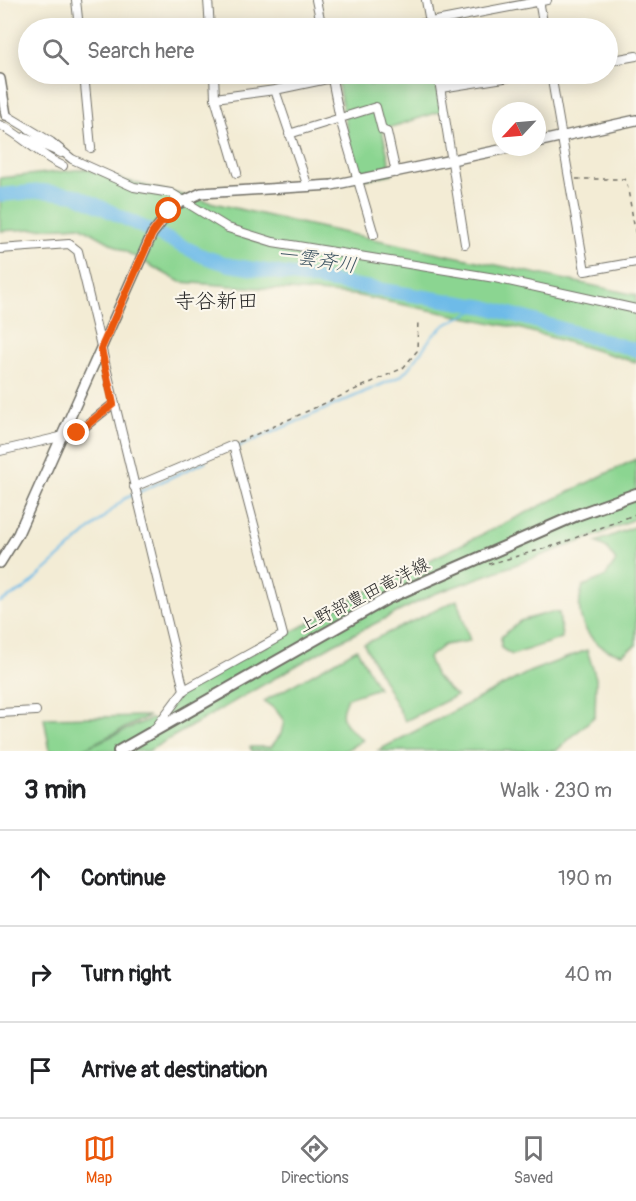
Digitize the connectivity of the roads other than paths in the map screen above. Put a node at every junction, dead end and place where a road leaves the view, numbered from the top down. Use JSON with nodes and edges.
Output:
{"nodes":[{"id":1,"x":76,"y":0,"type":"edge"},
{"id":2,"x":208,"y":0,"type":"edge"},
{"id":3,"x":316,"y":0,"type":"edge"},
{"id":4,"x":426,"y":0,"type":"edge"},
{"id":5,"x":542,"y":0,"type":"edge"},
{"id":6,"x":78,"y":18,"type":"edge"},
{"id":7,"x":209,"y":18,"type":"edge"},
{"id":8,"x":320,"y":18,"type":"edge"},
{"id":9,"x":430,"y":18,"type":"edge"},
{"id":10,"x":462,"y":18,"type":"edge"},
{"id":11,"x":543,"y":18,"type":"edge"},
{"id":12,"x":636,"y":56,"type":"edge"},
{"id":13,"x":618,"y":59,"type":"edge"},
{"id":14,"x":0,"y":79,"type":"edge"},
{"id":15,"x":85,"y":84,"type":"edge"},
{"id":16,"x":215,"y":84,"type":"edge"},
{"id":17,"x":299,"y":84,"type":"edge"},
{"id":18,"x":333,"y":84,"type":"edge"},
{"id":19,"x":440,"y":84,"type":"edge"},
{"id":20,"x":466,"y":84,"type":"edge"},
{"id":21,"x":553,"y":84,"type":"edge"},
{"id":22,"x":441,"y":88,"type":"junction"},
{"id":23,"x":275,"y":90,"type":"junction"},
{"id":24,"x":216,"y":98,"type":"junction"},
{"id":25,"x":6,"y":116,"type":"joint"},
{"id":26,"x":340,"y":119,"type":"junction"},
{"id":27,"x":636,"y":120,"type":"edge"},
{"id":28,"x":0,"y":125,"type":"edge"},
{"id":29,"x":18,"y":134,"type":"junction"},
{"id":30,"x":289,"y":134,"type":"junction"},
{"id":31,"x":561,"y":136,"type":"junction"},
{"id":32,"x":546,"y":140,"type":"edge"},
{"id":33,"x":92,"y":148,"type":"dead end"},
{"id":34,"x":492,"y":152,"type":"edge"},
{"id":35,"x":72,"y":159,"type":"junction"},
{"id":36,"x":453,"y":160,"type":"junction"},
{"id":37,"x":63,"y":166,"type":"dead end"},
{"id":38,"x":237,"y":173,"type":"dead end"},
{"id":39,"x":396,"y":173,"type":"junction"},
{"id":40,"x":357,"y":181,"type":"junction"},
{"id":41,"x":308,"y":187,"type":"junction"},
{"id":42,"x":183,"y":201,"type":"junction"},
{"id":43,"x":374,"y":235,"type":"dead end"},
{"id":44,"x":465,"y":244,"type":"dead end"},
{"id":45,"x":0,"y":249,"type":"edge"},
{"id":46,"x":636,"y":262,"type":"edge"},
{"id":47,"x":636,"y":309,"type":"edge"},
{"id":48,"x":101,"y":349,"type":"junction"},
{"id":49,"x":113,"y":404,"type":"junction"},
{"id":50,"x":61,"y":438,"type":"junction"},
{"id":51,"x":0,"y":451,"type":"edge"},
{"id":52,"x":134,"y":487,"type":"junction"},
{"id":53,"x":636,"y":494,"type":"edge"},
{"id":54,"x":0,"y":562,"type":"edge"},
{"id":55,"x":184,"y":690,"type":"junction"},
{"id":56,"x":36,"y":711,"type":"dead end"},
{"id":57,"x":0,"y":713,"type":"edge"},
{"id":58,"x":154,"y":731,"type":"junction"},
{"id":59,"x":119,"y":751,"type":"edge"}],
"edges":[{"from":1,"to":6,"type":"street"},
{"from":2,"to":7,"type":"street"},
{"from":3,"to":8,"type":"street"},
{"from":4,"to":9,"type":"street"},
{"from":5,"to":10,"type":"street"},
{"from":5,"to":11,"type":"street"},
{"from":12,"to":13,"type":"street"},
{"from":14,"to":25,"type":"street"},
{"from":15,"to":33,"type":"street"},
{"from":16,"to":24,"type":"street"},
{"from":17,"to":23,"type":"street"},
{"from":18,"to":26,"type":"street"},
{"from":19,"to":22,"type":"street"},
{"from":20,"to":22,"type":"street"},
{"from":21,"to":31,"type":"street"},
{"from":22,"to":36,"type":"street"},
{"from":23,"to":24,"type":"street"},
{"from":23,"to":30,"type":"street"},
{"from":24,"to":38,"type":"street"},
{"from":25,"to":35,"type":"street"},
{"from":26,"to":30,"type":"street"},
{"from":26,"to":39,"type":"street"},
{"from":26,"to":40,"type":"street"},
{"from":27,"to":31,"type":"street"},
{"from":28,"to":29,"type":"street"},
{"from":29,"to":35,"type":"street"},
{"from":29,"to":37,"type":"street"},
{"from":30,"to":41,"type":"street"},
{"from":31,"to":32,"type":"street"},
{"from":31,"to":46,"type":"street"},
{"from":34,"to":36,"type":"street"},
{"from":35,"to":42,"type":"street"},
{"from":36,"to":39,"type":"street"},
{"from":36,"to":44,"type":"street"},
{"from":39,"to":40,"type":"street"},
{"from":40,"to":41,"type":"street"},
{"from":40,"to":43,"type":"street"},
{"from":41,"to":42,"type":"street"},
{"from":42,"to":47,"type":"street"},
{"from":42,"to":48,"type":"street"},
{"from":45,"to":48,"type":"street"},
{"from":48,"to":49,"type":"street"},
{"from":48,"to":50,"type":"street"},
{"from":49,"to":50,"type":"street"},
{"from":49,"to":52,"type":"street"},
{"from":50,"to":51,"type":"street"},
{"from":50,"to":54,"type":"street"},
{"from":52,"to":55,"type":"street"},
{"from":52,"to":55,"type":"street"},
{"from":53,"to":58,"type":"main road","name":"上野部豊田竜洋線"},
{"from":55,"to":58,"type":"street"},
{"from":56,"to":57,"type":"street"},
{"from":58,"to":59,"type":"main road","name":"上野部豊田竜洋線"}]}
